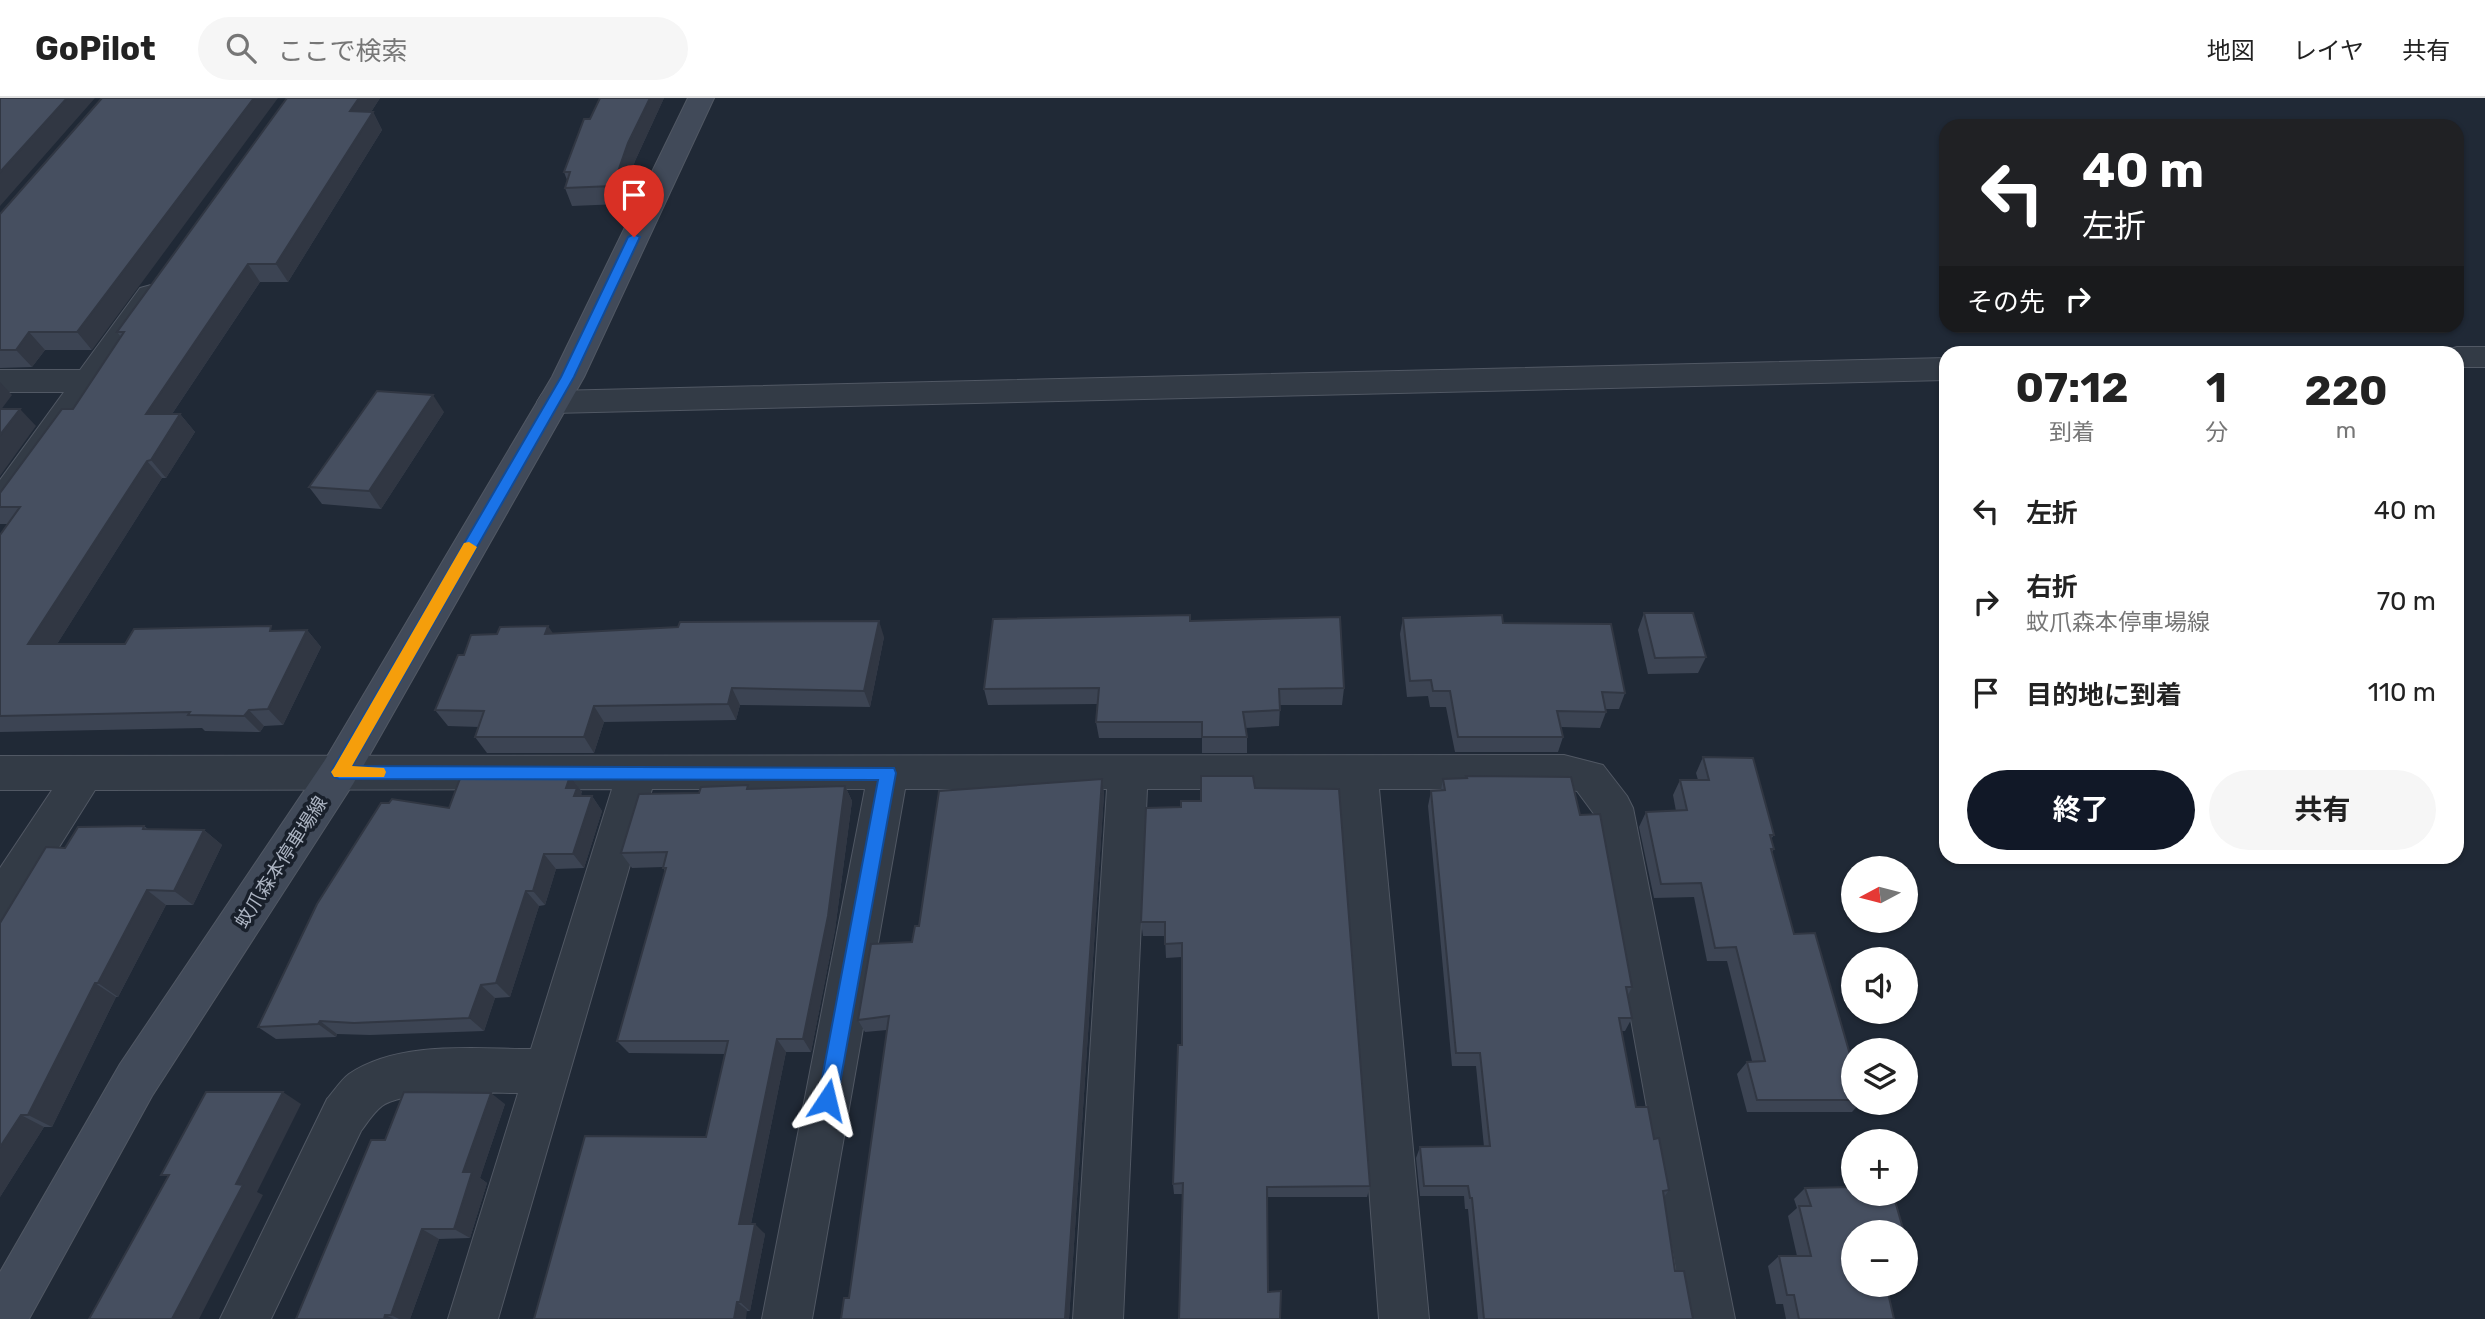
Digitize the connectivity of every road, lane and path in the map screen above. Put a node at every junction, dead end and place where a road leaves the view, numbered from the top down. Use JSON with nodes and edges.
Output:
{"nodes":[{"id":1,"x":701,"y":98,"type":"edge"},
{"id":2,"x":171,"y":268,"type":"edge"},
{"id":3,"x":2485,"y":356,"type":"edge"},
{"id":4,"x":2464,"y":357,"type":"edge"},
{"id":5,"x":1939,"y":369,"type":"edge"},
{"id":6,"x":89,"y":380,"type":"junction"},
{"id":7,"x":0,"y":381,"type":"edge"},
{"id":8,"x":553,"y":402,"type":"junction"},
{"id":9,"x":0,"y":505,"type":"edge"},
{"id":10,"x":0,"y":772,"type":"edge"},
{"id":11,"x":85,"y":772,"type":"junction"},
{"id":12,"x":339,"y":772,"type":"junction"},
{"id":13,"x":1128,"y":772,"type":"junction"},
{"id":14,"x":1359,"y":772,"type":"junction"},
{"id":15,"x":637,"y":773,"type":"junction"},
{"id":16,"x":888,"y":773,"type":"junction"},
{"id":17,"x":0,"y":904,"type":"edge"},
{"id":18,"x":548,"y":1071,"type":"junction"},
{"id":19,"x":1,"y":1319,"type":"edge"},
{"id":20,"x":245,"y":1319,"type":"edge"},
{"id":21,"x":473,"y":1319,"type":"edge"},
{"id":22,"x":787,"y":1319,"type":"edge"},
{"id":23,"x":1098,"y":1319,"type":"edge"},
{"id":24,"x":1404,"y":1319,"type":"edge"},
{"id":25,"x":1710,"y":1319,"type":"edge"}],
"edges":[{"from":1,"to":8,"type":"main road","name":"蚊爪森本停車場線"},
{"from":2,"to":6,"type":"street"},
{"from":3,"to":4,"type":"street"},
{"from":5,"to":8,"type":"street"},
{"from":6,"to":7,"type":"street"},
{"from":6,"to":9,"type":"street"},
{"from":8,"to":12,"type":"main road","name":"蚊爪森本停車場線"},
{"from":10,"to":11,"type":"street"},
{"from":11,"to":12,"type":"street"},
{"from":11,"to":17,"type":"street"},
{"from":12,"to":15,"type":"street"},
{"from":12,"to":19,"type":"main road","name":"蚊爪森本停車場線"},
{"from":13,"to":14,"type":"street"},
{"from":13,"to":16,"type":"street"},
{"from":13,"to":23,"type":"street"},
{"from":14,"to":24,"type":"street"},
{"from":14,"to":25,"type":"street"},
{"from":15,"to":16,"type":"street"},
{"from":15,"to":18,"type":"street"},
{"from":16,"to":22,"type":"street"},
{"from":18,"to":20,"type":"street"},
{"from":18,"to":21,"type":"street"}]}
